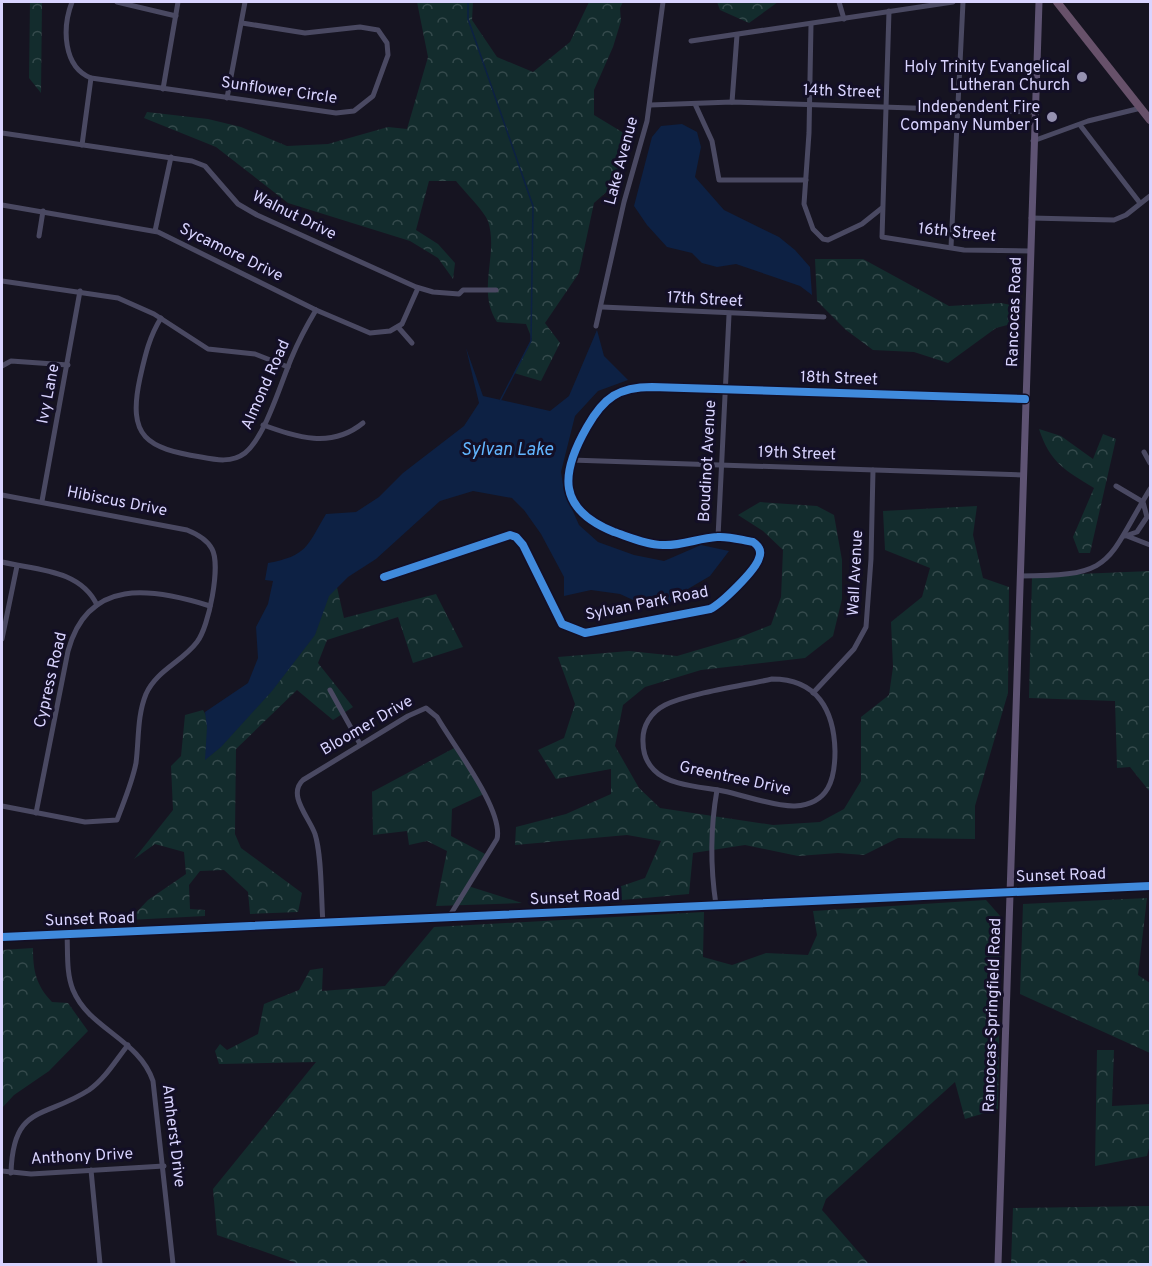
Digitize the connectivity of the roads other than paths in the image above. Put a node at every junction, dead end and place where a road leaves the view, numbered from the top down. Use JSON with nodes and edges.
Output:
{"nodes":[{"id":1,"x":72,"y":2,"type":"edge"},
{"id":2,"x":117,"y":2,"type":"edge"},
{"id":3,"x":178,"y":2,"type":"edge"},
{"id":4,"x":245,"y":2,"type":"edge"},
{"id":5,"x":663,"y":2,"type":"edge"},
{"id":6,"x":839,"y":2,"type":"edge"},
{"id":7,"x":904,"y":2,"type":"edge"},
{"id":8,"x":953,"y":2,"type":"edge"},
{"id":9,"x":963,"y":2,"type":"edge"},
{"id":10,"x":1039,"y":2,"type":"edge"},
{"id":11,"x":1057,"y":2,"type":"edge"},
{"id":12,"x":905,"y":9,"type":"junction"},
{"id":13,"x":889,"y":11,"type":"junction"},
{"id":14,"x":176,"y":16,"type":"junction"},
{"id":15,"x":844,"y":19,"type":"junction"},
{"id":16,"x":242,"y":23,"type":"junction"},
{"id":17,"x":811,"y":24,"type":"junction"},
{"id":18,"x":737,"y":35,"type":"junction"},
{"id":19,"x":691,"y":40,"type":"dead end"},
{"id":20,"x":91,"y":78,"type":"junction"},
{"id":21,"x":163,"y":88,"type":"junction"},
{"id":22,"x":227,"y":98,"type":"junction"},
{"id":23,"x":732,"y":102,"type":"junction"},
{"id":24,"x":695,"y":104,"type":"junction"},
{"id":25,"x":650,"y":105,"type":"junction"},
{"id":26,"x":809,"y":105,"type":"junction"},
{"id":27,"x":885,"y":107,"type":"junction"},
{"id":28,"x":1141,"y":108,"type":"junction"},
{"id":29,"x":958,"y":109,"type":"junction"},
{"id":30,"x":1034,"y":112,"type":"junction"},
{"id":31,"x":1150,"y":120,"type":"edge"},
{"id":32,"x":1080,"y":125,"type":"junction"},
{"id":33,"x":2,"y":133,"type":"edge"},
{"id":34,"x":1034,"y":141,"type":"junction"},
{"id":35,"x":82,"y":145,"type":"junction"},
{"id":36,"x":171,"y":157,"type":"junction"},
{"id":37,"x":806,"y":180,"type":"junction"},
{"id":38,"x":1150,"y":196,"type":"edge"},
{"id":39,"x":1140,"y":203,"type":"junction"},
{"id":40,"x":2,"y":205,"type":"edge"},
{"id":41,"x":882,"y":208,"type":"junction"},
{"id":42,"x":43,"y":211,"type":"junction"},
{"id":43,"x":1031,"y":218,"type":"junction"},
{"id":44,"x":155,"y":231,"type":"junction"},
{"id":45,"x":39,"y":236,"type":"dead end"},
{"id":46,"x":951,"y":247,"type":"junction"},
{"id":47,"x":1030,"y":251,"type":"junction"},
{"id":48,"x":2,"y":281,"type":"edge"},
{"id":49,"x":418,"y":288,"type":"junction"},
{"id":50,"x":496,"y":290,"type":"dead end"},
{"id":51,"x":80,"y":291,"type":"junction"},
{"id":52,"x":602,"y":307,"type":"junction"},
{"id":53,"x":316,"y":310,"type":"junction"},
{"id":54,"x":729,"y":315,"type":"junction"},
{"id":55,"x":161,"y":318,"type":"junction"},
{"id":56,"x":824,"y":318,"type":"dead end"},
{"id":57,"x":596,"y":326,"type":"dead end"},
{"id":58,"x":398,"y":327,"type":"junction"},
{"id":59,"x":412,"y":343,"type":"dead end"},
{"id":60,"x":68,"y":365,"type":"junction"},
{"id":61,"x":2,"y":366,"type":"edge"},
{"id":62,"x":288,"y":367,"type":"junction"},
{"id":63,"x":652,"y":387,"type":"joint"},
{"id":64,"x":726,"y":389,"type":"junction"},
{"id":65,"x":1025,"y":399,"type":"junction"},
{"id":66,"x":363,"y":423,"type":"dead end"},
{"id":67,"x":263,"y":424,"type":"junction"},
{"id":68,"x":1144,"y":452,"type":"dead end"},
{"id":69,"x":571,"y":460,"type":"junction"},
{"id":70,"x":1150,"y":463,"type":"edge"},
{"id":71,"x":722,"y":465,"type":"junction"},
{"id":72,"x":873,"y":470,"type":"junction"},
{"id":73,"x":1023,"y":475,"type":"junction"},
{"id":74,"x":1116,"y":486,"type":"dead end"},
{"id":75,"x":1150,"y":489,"type":"edge"},
{"id":76,"x":2,"y":495,"type":"edge"},
{"id":77,"x":42,"y":501,"type":"junction"},
{"id":78,"x":1146,"y":501,"type":"edge"},
{"id":79,"x":1125,"y":536,"type":"junction"},
{"id":80,"x":718,"y":537,"type":"junction"},
{"id":81,"x":1150,"y":545,"type":"edge"},
{"id":82,"x":2,"y":562,"type":"edge"},
{"id":83,"x":17,"y":566,"type":"junction"},
{"id":84,"x":1020,"y":576,"type":"junction"},
{"id":85,"x":384,"y":577,"type":"dead end"},
{"id":86,"x":97,"y":605,"type":"junction"},
{"id":87,"x":210,"y":606,"type":"junction"},
{"id":88,"x":1018,"y":622,"type":"joint"},
{"id":89,"x":2,"y":639,"type":"edge"},
{"id":90,"x":330,"y":690,"type":"dead end"},
{"id":91,"x":813,"y":693,"type":"junction"},
{"id":92,"x":360,"y":744,"type":"junction"},
{"id":93,"x":717,"y":790,"type":"junction"},
{"id":94,"x":2,"y":806,"type":"edge"},
{"id":95,"x":36,"y":813,"type":"junction"},
{"id":96,"x":1150,"y":886,"type":"edge"},
{"id":97,"x":1011,"y":892,"type":"junction"},
{"id":98,"x":716,"y":905,"type":"junction"},
{"id":99,"x":448,"y":917,"type":"junction"},
{"id":100,"x":323,"y":923,"type":"junction"},
{"id":101,"x":67,"y":934,"type":"junction"},
{"id":102,"x":2,"y":937,"type":"edge"},
{"id":103,"x":129,"y":1045,"type":"junction"},
{"id":104,"x":164,"y":1166,"type":"junction"},
{"id":105,"x":91,"y":1170,"type":"junction"},
{"id":106,"x":2,"y":1171,"type":"edge"},
{"id":107,"x":11,"y":1173,"type":"junction"},
{"id":108,"x":100,"y":1264,"type":"edge"},
{"id":109,"x":173,"y":1264,"type":"edge"},
{"id":110,"x":998,"y":1264,"type":"edge"}],
"edges":[{"from":1,"to":20,"type":"street"},
{"from":2,"to":14,"type":"street"},
{"from":3,"to":14,"type":"street"},
{"from":4,"to":16,"type":"street"},
{"from":5,"to":25,"type":"street","name":"Lake Avenue"},
{"from":6,"to":15,"type":"street"},
{"from":7,"to":12,"type":"street"},
{"from":8,"to":12,"type":"street"},
{"from":9,"to":29,"type":"street"},
{"from":10,"to":30,"type":"main road","name":"Rancocas Road"},
{"from":11,"to":28,"type":"highway"},
{"from":12,"to":13,"type":"street"},
{"from":13,"to":15,"type":"street"},
{"from":13,"to":27,"type":"street"},
{"from":14,"to":21,"type":"street"},
{"from":15,"to":17,"type":"street"},
{"from":16,"to":22,"type":"street"},
{"from":16,"to":22,"type":"street","name":"Sunflower Circle"},
{"from":17,"to":18,"type":"street"},
{"from":17,"to":26,"type":"street"},
{"from":18,"to":19,"type":"street"},
{"from":18,"to":23,"type":"street"},
{"from":20,"to":21,"type":"street","name":"Sunflower Circle"},
{"from":20,"to":35,"type":"street"},
{"from":21,"to":22,"type":"street","name":"Sunflower Circle"},
{"from":23,"to":24,"type":"street","name":"14th Street"},
{"from":23,"to":26,"type":"street","name":"14th Street"},
{"from":24,"to":25,"type":"street","name":"14th Street"},
{"from":24,"to":37,"type":"street"},
{"from":25,"to":52,"type":"street","name":"Lake Avenue"},
{"from":26,"to":27,"type":"street","name":"14th Street"},
{"from":26,"to":37,"type":"street"},
{"from":27,"to":29,"type":"street","name":"14th Street"},
{"from":27,"to":41,"type":"street"},
{"from":28,"to":31,"type":"highway"},
{"from":28,"to":32,"type":"street"},
{"from":29,"to":30,"type":"street","name":"14th Street"},
{"from":29,"to":46,"type":"street"},
{"from":30,"to":34,"type":"main road","name":"Rancocas Road"},
{"from":32,"to":34,"type":"street"},
{"from":32,"to":39,"type":"street"},
{"from":33,"to":35,"type":"street","name":"Walnut Drive"},
{"from":34,"to":43,"type":"main road","name":"Rancocas Road"},
{"from":35,"to":36,"type":"street","name":"Walnut Drive"},
{"from":36,"to":44,"type":"street"},
{"from":36,"to":49,"type":"street","name":"Walnut Drive"},
{"from":37,"to":41,"type":"street"},
{"from":38,"to":39,"type":"street"},
{"from":39,"to":43,"type":"street"},
{"from":40,"to":42,"type":"street","name":"Sycamore Drive"},
{"from":41,"to":46,"type":"street","name":"16th Street"},
{"from":42,"to":44,"type":"street","name":"Sycamore Drive"},
{"from":42,"to":45,"type":"street"},
{"from":43,"to":47,"type":"main road","name":"Rancocas Road"},
{"from":44,"to":53,"type":"street","name":"Sycamore Drive"},
{"from":46,"to":47,"type":"street","name":"16th Street"},
{"from":47,"to":65,"type":"main road","name":"Rancocas Road"},
{"from":48,"to":51,"type":"street"},
{"from":49,"to":50,"type":"street","name":"Walnut Drive"},
{"from":49,"to":58,"type":"street"},
{"from":51,"to":55,"type":"street"},
{"from":51,"to":60,"type":"street","name":"Ivy Lane"},
{"from":52,"to":54,"type":"street","name":"17th Street"},
{"from":52,"to":57,"type":"street","name":"Lake Avenue"},
{"from":53,"to":58,"type":"street","name":"Sycamore Drive"},
{"from":53,"to":62,"type":"street","name":"Almond Road"},
{"from":54,"to":56,"type":"street","name":"17th Street"},
{"from":54,"to":64,"type":"street","name":"Boudinot Avenue"},
{"from":55,"to":62,"type":"street"},
{"from":55,"to":67,"type":"street","name":"Almond Road"},
{"from":58,"to":59,"type":"street"},
{"from":60,"to":61,"type":"street"},
{"from":60,"to":77,"type":"street","name":"Ivy Lane"},
{"from":62,"to":67,"type":"street","name":"Almond Road"},
{"from":63,"to":64,"type":"street","name":"18th Street"},
{"from":63,"to":69,"type":"street","name":"Sylvan Park Road"},
{"from":64,"to":65,"type":"street","name":"18th Street"},
{"from":64,"to":71,"type":"street","name":"Boudinot Avenue"},
{"from":65,"to":73,"type":"main road","name":"Rancocas Road"},
{"from":66,"to":67,"type":"street"},
{"from":68,"to":70,"type":"street"},
{"from":69,"to":71,"type":"street","name":"19th Street"},
{"from":69,"to":80,"type":"street","name":"Sylvan Park Road"},
{"from":71,"to":72,"type":"street","name":"19th Street"},
{"from":71,"to":80,"type":"street","name":"Boudinot Avenue"},
{"from":72,"to":73,"type":"street","name":"19th Street"},
{"from":72,"to":91,"type":"street","name":"Wall Avenue"},
{"from":73,"to":84,"type":"main road","name":"Rancocas Road"},
{"from":74,"to":78,"type":"street"},
{"from":75,"to":78,"type":"street"},
{"from":76,"to":77,"type":"street","name":"Hibiscus Drive"},
{"from":77,"to":87,"type":"street","name":"Hibiscus Drive"},
{"from":78,"to":79,"type":"street"},
{"from":78,"to":79,"type":"street"},
{"from":79,"to":81,"type":"street"},
{"from":79,"to":84,"type":"street"},
{"from":80,"to":85,"type":"street","name":"Sylvan Park Road"},
{"from":82,"to":83,"type":"street"},
{"from":83,"to":86,"type":"street"},
{"from":83,"to":89,"type":"street"},
{"from":84,"to":88,"type":"main road","name":"Rancocas Road"},
{"from":86,"to":87,"type":"street","name":"Cypress Road"},
{"from":86,"to":95,"type":"street","name":"Cypress Road"},
{"from":87,"to":95,"type":"street"},
{"from":88,"to":97,"type":"main road","name":"Rancocas-Springfield Road"},
{"from":90,"to":92,"type":"street"},
{"from":91,"to":93,"type":"street","name":"Greentree Drive"},
{"from":91,"to":93,"type":"street","name":"Greentree Drive"},
{"from":92,"to":99,"type":"street","name":"Bloomer Drive"},
{"from":92,"to":100,"type":"street","name":"Bloomer Drive"},
{"from":93,"to":98,"type":"street"},
{"from":94,"to":95,"type":"street"},
{"from":96,"to":97,"type":"street","name":"Sunset Road"},
{"from":97,"to":98,"type":"street","name":"Sunset Road"},
{"from":97,"to":110,"type":"main road","name":"Rancocas-Springfield Road"},
{"from":98,"to":99,"type":"street","name":"Sunset Road"},
{"from":99,"to":100,"type":"street","name":"Sunset Road"},
{"from":100,"to":101,"type":"street","name":"Sunset Road"},
{"from":101,"to":102,"type":"street","name":"Sunset Road"},
{"from":101,"to":103,"type":"street","name":"Amherst Drive"},
{"from":103,"to":104,"type":"street","name":"Amherst Drive"},
{"from":103,"to":107,"type":"street"},
{"from":104,"to":105,"type":"street","name":"Anthony Drive"},
{"from":104,"to":109,"type":"street","name":"Amherst Drive"},
{"from":105,"to":107,"type":"street","name":"Anthony Drive"},
{"from":105,"to":108,"type":"street"},
{"from":106,"to":107,"type":"street","name":"Anthony Drive"}]}
